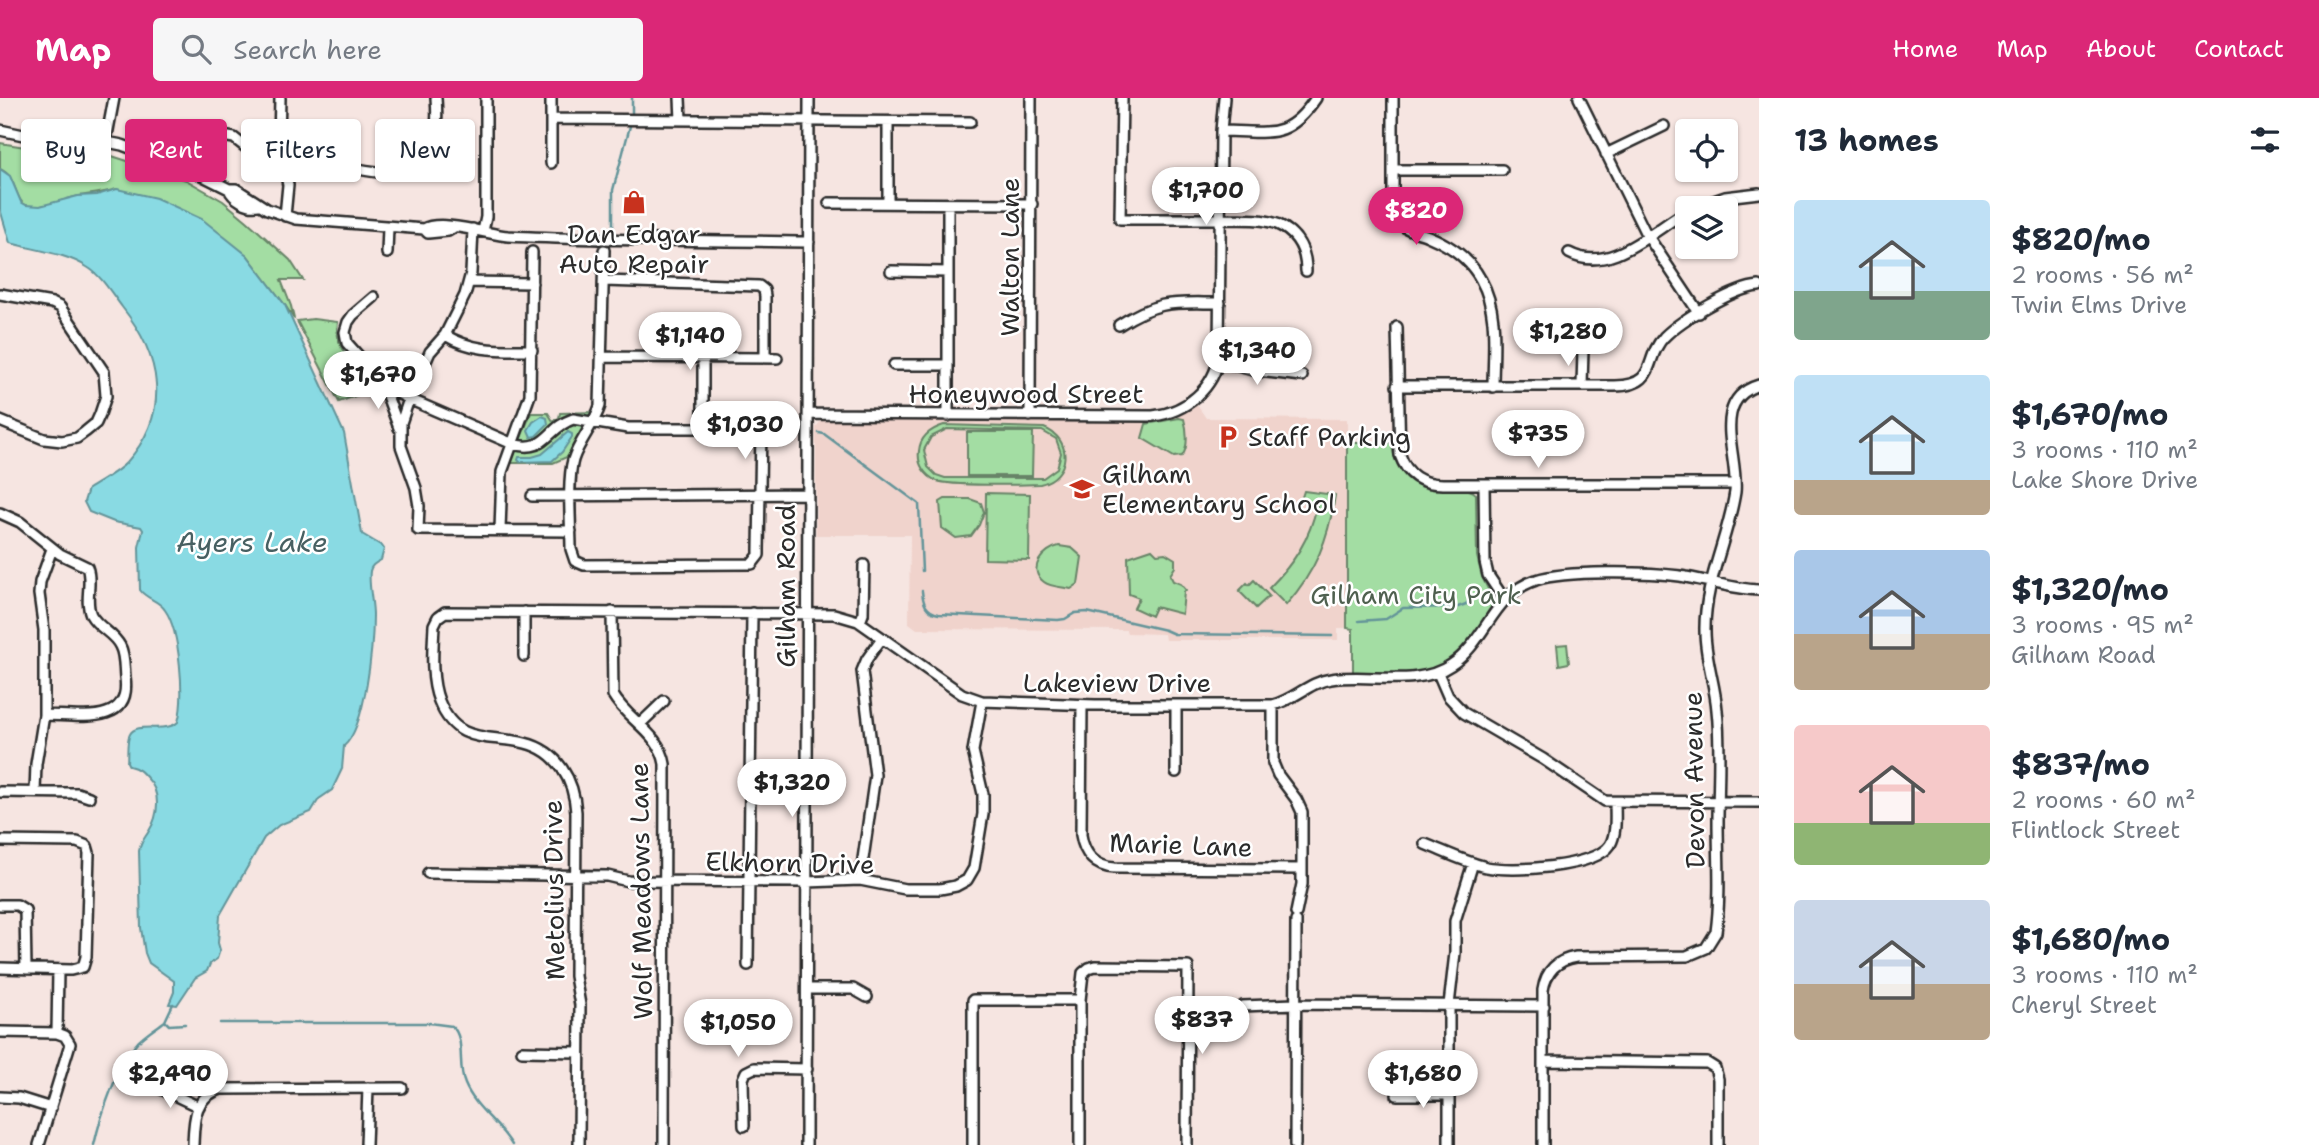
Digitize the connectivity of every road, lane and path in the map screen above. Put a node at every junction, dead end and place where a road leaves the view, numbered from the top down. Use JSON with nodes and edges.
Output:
{"nodes":[{"id":1,"x":114,"y":98,"type":"edge"},
{"id":2,"x":280,"y":98,"type":"edge"},
{"id":3,"x":436,"y":98,"type":"edge"},
{"id":4,"x":486,"y":98,"type":"edge"},
{"id":5,"x":551,"y":98,"type":"edge"},
{"id":6,"x":680,"y":98,"type":"edge"},
{"id":7,"x":809,"y":98,"type":"edge"},
{"id":8,"x":1031,"y":98,"type":"edge"},
{"id":9,"x":1122,"y":98,"type":"edge"},
{"id":10,"x":1224,"y":98,"type":"edge"},
{"id":11,"x":1316,"y":98,"type":"edge"},
{"id":12,"x":1393,"y":98,"type":"edge"},
{"id":13,"x":1579,"y":98,"type":"edge"},
{"id":14,"x":110,"y":119,"type":"edge"},
{"id":15,"x":279,"y":119,"type":"edge"},
{"id":16,"x":551,"y":119,"type":"junction"},
{"id":17,"x":681,"y":120,"type":"junction"},
{"id":18,"x":809,"y":120,"type":"junction"},
{"id":19,"x":888,"y":122,"type":"junction"},
{"id":20,"x":970,"y":122,"type":"dead end"},
{"id":21,"x":1664,"y":126,"type":"dead end"},
{"id":22,"x":0,"y":130,"type":"edge"},
{"id":23,"x":1221,"y":131,"type":"junction"},
{"id":24,"x":21,"y":133,"type":"edge"},
{"id":25,"x":111,"y":143,"type":"edge"},
{"id":26,"x":1606,"y":154,"type":"junction"},
{"id":27,"x":551,"y":163,"type":"dead end"},
{"id":28,"x":361,"y":170,"type":"edge"},
{"id":29,"x":1394,"y":170,"type":"junction"},
{"id":30,"x":1502,"y":170,"type":"dead end"},
{"id":31,"x":287,"y":182,"type":"edge"},
{"id":32,"x":1759,"y":193,"type":"edge"},
{"id":33,"x":1734,"y":196,"type":"edge"},
{"id":34,"x":829,"y":203,"type":"dead end"},
{"id":35,"x":888,"y":203,"type":"junction"},
{"id":36,"x":948,"y":204,"type":"junction"},
{"id":37,"x":1032,"y":204,"type":"junction"},
{"id":38,"x":285,"y":216,"type":"junction"},
{"id":39,"x":1221,"y":219,"type":"junction"},
{"id":40,"x":1675,"y":219,"type":"edge"},
{"id":41,"x":388,"y":227,"type":"junction"},
{"id":42,"x":478,"y":230,"type":"junction"},
{"id":43,"x":1648,"y":236,"type":"junction"},
{"id":44,"x":808,"y":242,"type":"junction"},
{"id":45,"x":604,"y":250,"type":"dead end"},
{"id":46,"x":532,"y":251,"type":"dead end"},
{"id":47,"x":387,"y":253,"type":"dead end"},
{"id":48,"x":1569,"y":253,"type":"dead end"},
{"id":49,"x":891,"y":271,"type":"dead end"},
{"id":50,"x":1306,"y":271,"type":"dead end"},
{"id":51,"x":948,"y":272,"type":"junction"},
{"id":52,"x":604,"y":281,"type":"junction"},
{"id":53,"x":469,"y":282,"type":"junction"},
{"id":54,"x":532,"y":283,"type":"junction"},
{"id":55,"x":1759,"y":286,"type":"edge"},
{"id":56,"x":0,"y":294,"type":"edge"},
{"id":57,"x":374,"y":297,"type":"dead end"},
{"id":58,"x":1220,"y":303,"type":"junction"},
{"id":59,"x":1699,"y":313,"type":"junction"},
{"id":60,"x":1119,"y":325,"type":"dead end"},
{"id":61,"x":1397,"y":327,"type":"dead end"},
{"id":62,"x":445,"y":335,"type":"junction"},
{"id":63,"x":1583,"y":349,"type":"dead end"},
{"id":64,"x":531,"y":351,"type":"junction"},
{"id":65,"x":603,"y":357,"type":"junction"},
{"id":66,"x":703,"y":357,"type":"junction"},
{"id":67,"x":765,"y":357,"type":"junction"},
{"id":68,"x":777,"y":358,"type":"dead end"},
{"id":69,"x":1219,"y":361,"type":"junction"},
{"id":70,"x":894,"y":365,"type":"dead end"},
{"id":71,"x":948,"y":365,"type":"junction"},
{"id":72,"x":1302,"y":376,"type":"dead end"},
{"id":73,"x":380,"y":380,"type":"junction"},
{"id":74,"x":1759,"y":385,"type":"edge"},
{"id":75,"x":1397,"y":386,"type":"junction"},
{"id":76,"x":1582,"y":386,"type":"junction"},
{"id":77,"x":1493,"y":387,"type":"junction"},
{"id":78,"x":409,"y":399,"type":"junction"},
{"id":79,"x":808,"y":414,"type":"junction"},
{"id":80,"x":948,"y":416,"type":"junction"},
{"id":81,"x":1030,"y":416,"type":"junction"},
{"id":82,"x":0,"y":421,"type":"edge"},
{"id":83,"x":594,"y":423,"type":"junction"},
{"id":84,"x":703,"y":428,"type":"junction"},
{"id":85,"x":761,"y":428,"type":"junction"},
{"id":86,"x":793,"y":428,"type":"dead end"},
{"id":87,"x":400,"y":432,"type":"junction"},
{"id":88,"x":513,"y":444,"type":"junction"},
{"id":89,"x":1484,"y":484,"type":"junction"},
{"id":90,"x":1735,"y":484,"type":"junction"},
{"id":91,"x":760,"y":493,"type":"junction"},
{"id":92,"x":807,"y":494,"type":"junction"},
{"id":93,"x":532,"y":496,"type":"dead end"},
{"id":94,"x":571,"y":496,"type":"junction"},
{"id":95,"x":0,"y":513,"type":"edge"},
{"id":96,"x":499,"y":530,"type":"junction"},
{"id":97,"x":571,"y":531,"type":"junction"},
{"id":98,"x":52,"y":549,"type":"junction"},
{"id":99,"x":864,"y":565,"type":"dead end"},
{"id":100,"x":1711,"y":582,"type":"junction"},
{"id":101,"x":1759,"y":590,"type":"edge"},
{"id":102,"x":1504,"y":599,"type":"junction"},
{"id":103,"x":451,"y":611,"type":"joint"},
{"id":104,"x":524,"y":612,"type":"junction"},
{"id":105,"x":612,"y":612,"type":"junction"},
{"id":106,"x":752,"y":613,"type":"junction"},
{"id":107,"x":807,"y":613,"type":"junction"},
{"id":108,"x":860,"y":622,"type":"junction"},
{"id":109,"x":882,"y":638,"type":"junction"},
{"id":110,"x":524,"y":656,"type":"dead end"},
{"id":111,"x":1438,"y":673,"type":"junction"},
{"id":112,"x":664,"y":701,"type":"dead end"},
{"id":113,"x":982,"y":701,"type":"junction"},
{"id":114,"x":1082,"y":705,"type":"junction"},
{"id":115,"x":1175,"y":705,"type":"junction"},
{"id":116,"x":1273,"y":705,"type":"junction"},
{"id":117,"x":44,"y":715,"type":"junction"},
{"id":118,"x":640,"y":724,"type":"junction"},
{"id":119,"x":1176,"y":772,"type":"dead end"},
{"id":120,"x":0,"y":792,"type":"edge"},
{"id":121,"x":35,"y":792,"type":"junction"},
{"id":122,"x":89,"y":797,"type":"dead end"},
{"id":123,"x":1615,"y":802,"type":"junction"},
{"id":124,"x":1718,"y":802,"type":"junction"},
{"id":125,"x":1759,"y":802,"type":"edge"},
{"id":126,"x":0,"y":841,"type":"edge"},
{"id":127,"x":1424,"y":844,"type":"dead end"},
{"id":128,"x":1473,"y":863,"type":"junction"},
{"id":129,"x":1302,"y":869,"type":"junction"},
{"id":130,"x":428,"y":873,"type":"dead end"},
{"id":131,"x":575,"y":876,"type":"junction"},
{"id":132,"x":860,"y":880,"type":"junction"},
{"id":133,"x":664,"y":881,"type":"junction"},
{"id":134,"x":750,"y":882,"type":"junction"},
{"id":135,"x":807,"y":882,"type":"junction"},
{"id":136,"x":0,"y":905,"type":"edge"},
{"id":137,"x":748,"y":965,"type":"dead end"},
{"id":138,"x":0,"y":968,"type":"edge"},
{"id":139,"x":26,"y":969,"type":"junction"},
{"id":140,"x":58,"y":970,"type":"junction"},
{"id":141,"x":807,"y":989,"type":"junction"},
{"id":142,"x":867,"y":997,"type":"dead end"},
{"id":143,"x":1080,"y":1000,"type":"junction"},
{"id":144,"x":1296,"y":1004,"type":"junction"},
{"id":145,"x":1449,"y":1005,"type":"junction"},
{"id":146,"x":1242,"y":1006,"type":"dead end"},
{"id":147,"x":1544,"y":1006,"type":"junction"},
{"id":148,"x":0,"y":1032,"type":"edge"},
{"id":149,"x":57,"y":1032,"type":"junction"},
{"id":150,"x":522,"y":1051,"type":"dead end"},
{"id":151,"x":579,"y":1052,"type":"junction"},
{"id":152,"x":1544,"y":1061,"type":"junction"},
{"id":153,"x":807,"y":1069,"type":"junction"},
{"id":154,"x":155,"y":1086,"type":"dead end"},
{"id":155,"x":368,"y":1088,"type":"junction"},
{"id":156,"x":402,"y":1088,"type":"dead end"},
{"id":157,"x":1397,"y":1095,"type":"dead end"},
{"id":158,"x":1449,"y":1095,"type":"junction"},
{"id":159,"x":0,"y":1097,"type":"edge"},
{"id":160,"x":197,"y":1106,"type":"junction"},
{"id":161,"x":51,"y":1108,"type":"junction"},
{"id":162,"x":744,"y":1126,"type":"dead end"},
{"id":163,"x":39,"y":1145,"type":"edge"},
{"id":164,"x":193,"y":1145,"type":"edge"},
{"id":165,"x":366,"y":1145,"type":"edge"},
{"id":166,"x":579,"y":1145,"type":"edge"},
{"id":167,"x":664,"y":1145,"type":"edge"},
{"id":168,"x":806,"y":1145,"type":"edge"},
{"id":169,"x":973,"y":1145,"type":"edge"},
{"id":170,"x":1080,"y":1145,"type":"edge"},
{"id":171,"x":1187,"y":1145,"type":"edge"},
{"id":172,"x":1295,"y":1145,"type":"edge"},
{"id":173,"x":1449,"y":1145,"type":"edge"},
{"id":174,"x":1543,"y":1145,"type":"edge"},
{"id":175,"x":1717,"y":1145,"type":"edge"}],
"edges":[{"from":1,"to":14,"type":"street"},
{"from":2,"to":15,"type":"street"},
{"from":3,"to":28,"type":"street"},
{"from":4,"to":42,"type":"street"},
{"from":5,"to":16,"type":"street"},
{"from":6,"to":17,"type":"street"},
{"from":7,"to":18,"type":"street","name":"Gilham Road"},
{"from":8,"to":37,"type":"street","name":"Walton Lane"},
{"from":9,"to":39,"type":"street"},
{"from":10,"to":23,"type":"street"},
{"from":11,"to":23,"type":"street"},
{"from":12,"to":29,"type":"street"},
{"from":13,"to":26,"type":"street"},
{"from":16,"to":17,"type":"street"},
{"from":16,"to":27,"type":"street"},
{"from":17,"to":18,"type":"street"},
{"from":18,"to":19,"type":"street"},
{"from":18,"to":44,"type":"street","name":"Gilham Road"},
{"from":19,"to":20,"type":"street"},
{"from":19,"to":35,"type":"street"},
{"from":21,"to":26,"type":"street"},
{"from":22,"to":24,"type":"street"},
{"from":23,"to":39,"type":"street"},
{"from":25,"to":38,"type":"street"},
{"from":26,"to":43,"type":"street"},
{"from":29,"to":30,"type":"street"},
{"from":29,"to":77,"type":"street"},
{"from":31,"to":38,"type":"street"},
{"from":32,"to":33,"type":"street"},
{"from":34,"to":35,"type":"street"},
{"from":35,"to":36,"type":"street"},
{"from":36,"to":37,"type":"street"},
{"from":36,"to":51,"type":"street"},
{"from":37,"to":81,"type":"street","name":"Walton Lane"},
{"from":38,"to":41,"type":"street"},
{"from":39,"to":50,"type":"street"},
{"from":39,"to":58,"type":"street"},
{"from":40,"to":43,"type":"street"},
{"from":41,"to":42,"type":"street"},
{"from":41,"to":47,"type":"street"},
{"from":42,"to":44,"type":"street"},
{"from":42,"to":53,"type":"street"},
{"from":43,"to":48,"type":"street"},
{"from":43,"to":59,"type":"street"},
{"from":44,"to":79,"type":"street","name":"Gilham Road"},
{"from":45,"to":52,"type":"street"},
{"from":46,"to":54,"type":"street"},
{"from":49,"to":51,"type":"street"},
{"from":51,"to":71,"type":"street"},
{"from":52,"to":65,"type":"street"},
{"from":52,"to":67,"type":"street"},
{"from":53,"to":54,"type":"street"},
{"from":53,"to":62,"type":"street"},
{"from":54,"to":64,"type":"street"},
{"from":55,"to":59,"type":"street"},
{"from":56,"to":82,"type":"street"},
{"from":57,"to":73,"type":"street"},
{"from":58,"to":60,"type":"street"},
{"from":58,"to":69,"type":"street"},
{"from":59,"to":76,"type":"street"},
{"from":61,"to":75,"type":"street"},
{"from":62,"to":64,"type":"street"},
{"from":62,"to":78,"type":"street"},
{"from":63,"to":76,"type":"street"},
{"from":64,"to":88,"type":"street"},
{"from":65,"to":66,"type":"street"},
{"from":65,"to":83,"type":"street"},
{"from":66,"to":67,"type":"street"},
{"from":66,"to":84,"type":"street"},
{"from":67,"to":68,"type":"street"},
{"from":69,"to":72,"type":"street"},
{"from":69,"to":81,"type":"street","name":"Honeywood Street"},
{"from":70,"to":71,"type":"street"},
{"from":71,"to":80,"type":"street"},
{"from":73,"to":78,"type":"street"},
{"from":73,"to":87,"type":"street"},
{"from":74,"to":90,"type":"street","name":"Devon Avenue"},
{"from":75,"to":77,"type":"street"},
{"from":75,"to":89,"type":"street"},
{"from":76,"to":77,"type":"street"},
{"from":78,"to":87,"type":"street"},
{"from":78,"to":88,"type":"street"},
{"from":79,"to":80,"type":"street","name":"Honeywood Street"},
{"from":79,"to":92,"type":"street","name":"Gilham Road"},
{"from":80,"to":81,"type":"street","name":"Honeywood Street"},
{"from":83,"to":84,"type":"street"},
{"from":83,"to":88,"type":"street"},
{"from":83,"to":94,"type":"street"},
{"from":84,"to":85,"type":"street"},
{"from":85,"to":86,"type":"street"},
{"from":85,"to":91,"type":"street"},
{"from":87,"to":96,"type":"street"},
{"from":88,"to":96,"type":"street"},
{"from":89,"to":90,"type":"street"},
{"from":89,"to":102,"type":"street"},
{"from":90,"to":100,"type":"street","name":"Devon Avenue"},
{"from":91,"to":92,"type":"street"},
{"from":91,"to":94,"type":"street"},
{"from":91,"to":97,"type":"street"},
{"from":92,"to":107,"type":"street","name":"Gilham Road"},
{"from":93,"to":94,"type":"street"},
{"from":94,"to":97,"type":"street"},
{"from":95,"to":98,"type":"street"},
{"from":96,"to":97,"type":"street"},
{"from":98,"to":117,"type":"street"},
{"from":98,"to":117,"type":"street"},
{"from":99,"to":108,"type":"street"},
{"from":100,"to":101,"type":"street","name":"Lakeview Drive"},
{"from":100,"to":102,"type":"street","name":"Lakeview Drive"},
{"from":100,"to":124,"type":"street","name":"Devon Avenue"},
{"from":102,"to":111,"type":"street","name":"Lakeview Drive"},
{"from":103,"to":104,"type":"street","name":"Lakeview Drive"},
{"from":103,"to":131,"type":"street","name":"Metolius Drive"},
{"from":104,"to":105,"type":"street","name":"Lakeview Drive"},
{"from":104,"to":110,"type":"street"},
{"from":105,"to":106,"type":"street","name":"Lakeview Drive"},
{"from":105,"to":118,"type":"street","name":"Wolf Meadows Lane"},
{"from":106,"to":107,"type":"street","name":"Lakeview Drive"},
{"from":106,"to":134,"type":"street"},
{"from":107,"to":108,"type":"street","name":"Lakeview Drive"},
{"from":107,"to":135,"type":"street","name":"Gilham Road"},
{"from":108,"to":109,"type":"street","name":"Lakeview Drive"},
{"from":109,"to":113,"type":"street","name":"Lakeview Drive"},
{"from":109,"to":132,"type":"street"},
{"from":111,"to":116,"type":"street","name":"Lakeview Drive"},
{"from":111,"to":123,"type":"street"},
{"from":112,"to":118,"type":"street"},
{"from":113,"to":114,"type":"street","name":"Lakeview Drive"},
{"from":113,"to":132,"type":"street","name":"Elkhorn Drive"},
{"from":114,"to":115,"type":"street","name":"Lakeview Drive"},
{"from":114,"to":129,"type":"street","name":"Marie Lane"},
{"from":115,"to":116,"type":"street","name":"Lakeview Drive"},
{"from":115,"to":119,"type":"street"},
{"from":116,"to":129,"type":"street"},
{"from":117,"to":121,"type":"street"},
{"from":118,"to":133,"type":"street","name":"Wolf Meadows Lane"},
{"from":120,"to":121,"type":"street"},
{"from":121,"to":122,"type":"street"},
{"from":123,"to":124,"type":"street"},
{"from":123,"to":128,"type":"street"},
{"from":124,"to":125,"type":"street"},
{"from":124,"to":147,"type":"street","name":"Devon Avenue"},
{"from":126,"to":140,"type":"street"},
{"from":127,"to":128,"type":"street"},
{"from":128,"to":145,"type":"street"},
{"from":129,"to":144,"type":"street"},
{"from":130,"to":131,"type":"street","name":"Elkhorn Drive"},
{"from":131,"to":133,"type":"street","name":"Elkhorn Drive"},
{"from":131,"to":151,"type":"street","name":"Metolius Drive"},
{"from":132,"to":135,"type":"street","name":"Elkhorn Drive"},
{"from":133,"to":134,"type":"street","name":"Elkhorn Drive"},
{"from":133,"to":167,"type":"street","name":"Wolf Meadows Lane"},
{"from":134,"to":135,"type":"street","name":"Elkhorn Drive"},
{"from":134,"to":137,"type":"street"},
{"from":135,"to":141,"type":"street","name":"Gilham Road"},
{"from":136,"to":139,"type":"street"},
{"from":138,"to":139,"type":"street"},
{"from":139,"to":140,"type":"street"},
{"from":140,"to":149,"type":"street"},
{"from":141,"to":142,"type":"street"},
{"from":141,"to":153,"type":"street","name":"Gilham Road"},
{"from":143,"to":169,"type":"street"},
{"from":143,"to":170,"type":"street"},
{"from":143,"to":171,"type":"street"},
{"from":144,"to":145,"type":"street"},
{"from":144,"to":146,"type":"street"},
{"from":144,"to":172,"type":"street"},
{"from":145,"to":147,"type":"street"},
{"from":145,"to":158,"type":"street"},
{"from":147,"to":152,"type":"street","name":"Devon Avenue"},
{"from":148,"to":149,"type":"street"},
{"from":149,"to":161,"type":"street"},
{"from":150,"to":151,"type":"street"},
{"from":151,"to":166,"type":"street","name":"Metolius Drive"},
{"from":152,"to":174,"type":"street","name":"Devon Avenue"},
{"from":152,"to":175,"type":"street"},
{"from":153,"to":162,"type":"street"},
{"from":153,"to":168,"type":"street","name":"Gilham Road"},
{"from":154,"to":160,"type":"street"},
{"from":155,"to":156,"type":"street"},
{"from":155,"to":160,"type":"street"},
{"from":155,"to":165,"type":"street"},
{"from":157,"to":158,"type":"street"},
{"from":158,"to":173,"type":"street"},
{"from":159,"to":161,"type":"street"},
{"from":160,"to":164,"type":"street"},
{"from":161,"to":163,"type":"street"}]}
